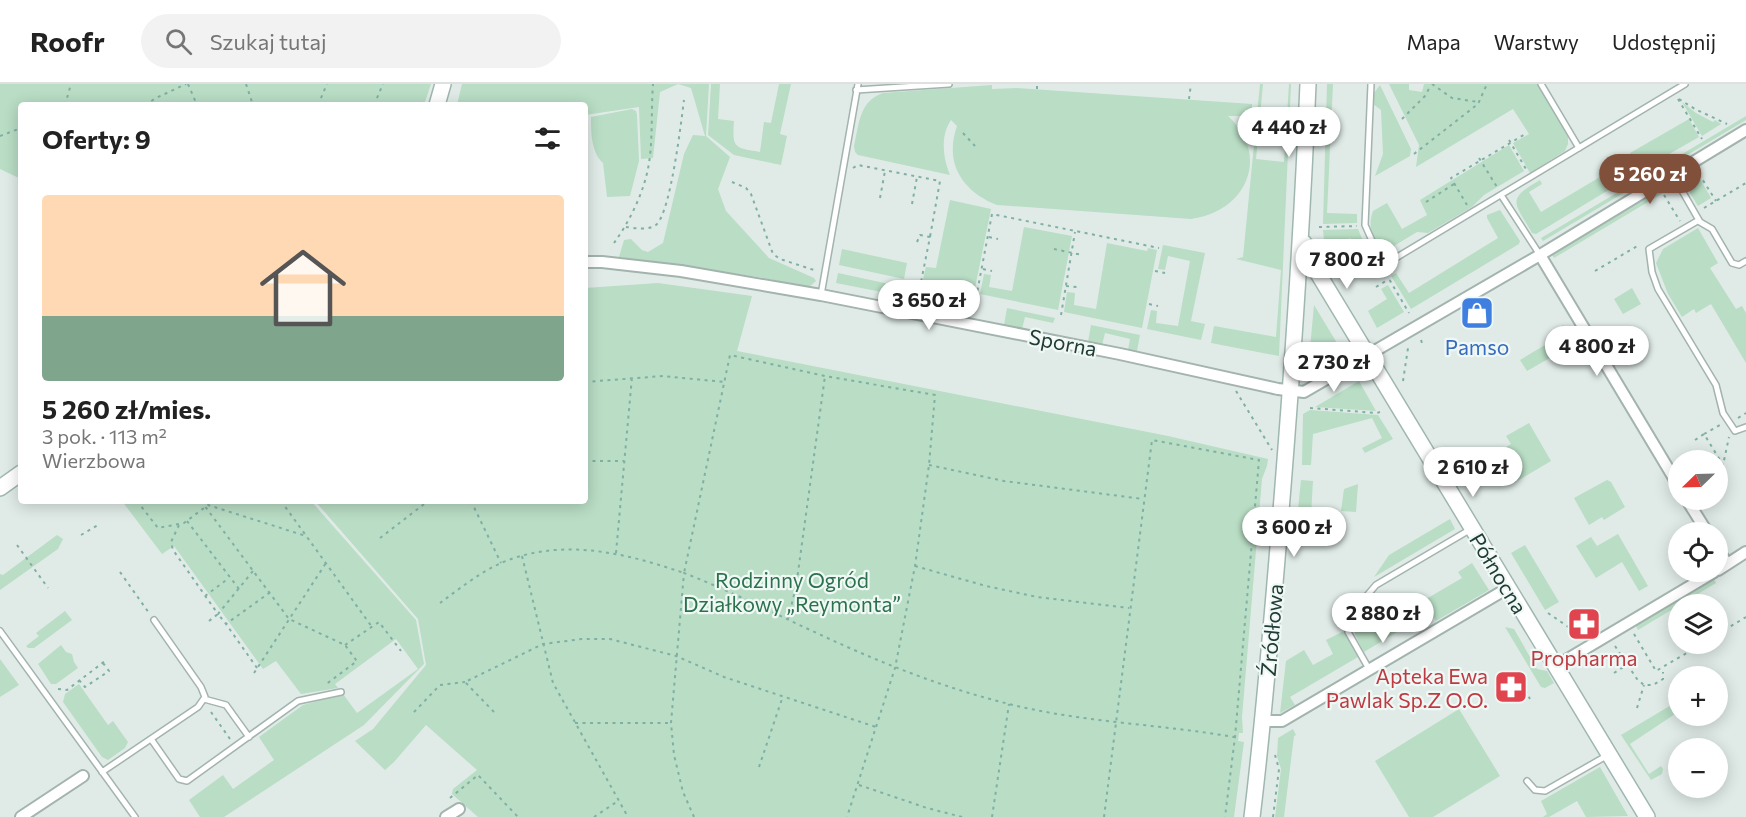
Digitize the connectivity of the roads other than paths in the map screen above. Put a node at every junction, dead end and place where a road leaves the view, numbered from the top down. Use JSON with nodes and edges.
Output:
{"nodes":[{"id":1,"x":443,"y":84,"type":"edge"},
{"id":2,"x":946,"y":84,"type":"edge"},
{"id":3,"x":1308,"y":84,"type":"edge"},
{"id":4,"x":1371,"y":84,"type":"edge"},
{"id":5,"x":1541,"y":84,"type":"edge"},
{"id":6,"x":1685,"y":84,"type":"edge"},
{"id":7,"x":857,"y":87,"type":"edge"},
{"id":8,"x":438,"y":102,"type":"edge"},
{"id":9,"x":1746,"y":130,"type":"edge"},
{"id":10,"x":1579,"y":148,"type":"junction"},
{"id":11,"x":1673,"y":175,"type":"junction"},
{"id":12,"x":1501,"y":195,"type":"junction"},
{"id":13,"x":1699,"y":220,"type":"junction"},
{"id":14,"x":1302,"y":234,"type":"junction"},
{"id":15,"x":1540,"y":255,"type":"junction"},
{"id":16,"x":1746,"y":261,"type":"edge"},
{"id":17,"x":588,"y":262,"type":"edge"},
{"id":18,"x":821,"y":296,"type":"junction"},
{"id":19,"x":1368,"y":356,"type":"junction"},
{"id":20,"x":1291,"y":392,"type":"junction"},
{"id":21,"x":1746,"y":427,"type":"edge"},
{"id":22,"x":1668,"y":468,"type":"edge"},
{"id":23,"x":18,"y":475,"type":"edge"},
{"id":24,"x":0,"y":488,"type":"edge"},
{"id":25,"x":1472,"y":528,"type":"junction"},
{"id":26,"x":1746,"y":552,"type":"edge"},
{"id":27,"x":1728,"y":563,"type":"edge"},
{"id":28,"x":1697,"y":582,"type":"edge"},
{"id":29,"x":1508,"y":588,"type":"junction"},
{"id":30,"x":154,"y":620,"type":"dead end"},
{"id":31,"x":0,"y":631,"type":"edge"},
{"id":32,"x":1556,"y":666,"type":"junction"},
{"id":33,"x":1369,"y":669,"type":"junction"},
{"id":34,"x":340,"y":692,"type":"dead end"},
{"id":35,"x":204,"y":699,"type":"junction"},
{"id":36,"x":1263,"y":721,"type":"junction"},
{"id":37,"x":249,"y":737,"type":"junction"},
{"id":38,"x":151,"y":739,"type":"junction"},
{"id":39,"x":1609,"y":754,"type":"junction"},
{"id":40,"x":102,"y":772,"type":"junction"},
{"id":41,"x":83,"y":776,"type":"dead end"},
{"id":42,"x":1527,"y":781,"type":"dead end"},
{"id":43,"x":459,"y":809,"type":"dead end"},
{"id":44,"x":21,"y":817,"type":"edge"},
{"id":45,"x":135,"y":817,"type":"edge"},
{"id":46,"x":446,"y":817,"type":"edge"},
{"id":47,"x":1252,"y":817,"type":"edge"},
{"id":48,"x":1647,"y":817,"type":"edge"}],
"edges":[{"from":1,"to":8,"type":"street"},
{"from":2,"to":7,"type":"lane"},
{"from":3,"to":14,"type":"street","name":"Źródłowa"},
{"from":4,"to":12,"type":"lane"},
{"from":5,"to":10,"type":"lane"},
{"from":6,"to":10,"type":"lane"},
{"from":7,"to":18,"type":"lane"},
{"from":9,"to":11,"type":"street"},
{"from":10,"to":12,"type":"lane"},
{"from":11,"to":13,"type":"lane"},
{"from":11,"to":15,"type":"street"},
{"from":12,"to":15,"type":"lane"},
{"from":13,"to":16,"type":"lane"},
{"from":13,"to":21,"type":"lane"},
{"from":14,"to":19,"type":"street","name":"Północna"},
{"from":14,"to":20,"type":"street","name":"Źródłowa"},
{"from":15,"to":19,"type":"street"},
{"from":15,"to":22,"type":"street"},
{"from":17,"to":18,"type":"street","name":"Sporna"},
{"from":18,"to":20,"type":"street","name":"Sporna"},
{"from":19,"to":20,"type":"street"},
{"from":19,"to":25,"type":"street","name":"Północna"},
{"from":20,"to":36,"type":"street","name":"Źródłowa"},
{"from":23,"to":24,"type":"street"},
{"from":25,"to":29,"type":"street","name":"Północna"},
{"from":25,"to":33,"type":"lane"},
{"from":26,"to":27,"type":"street"},
{"from":28,"to":32,"type":"street"},
{"from":29,"to":32,"type":"street","name":"Północna"},
{"from":29,"to":33,"type":"street"},
{"from":30,"to":35,"type":"lane"},
{"from":31,"to":40,"type":"lane"},
{"from":32,"to":39,"type":"street","name":"Północna"},
{"from":33,"to":36,"type":"street"},
{"from":34,"to":37,"type":"lane"},
{"from":35,"to":37,"type":"lane"},
{"from":35,"to":38,"type":"lane"},
{"from":36,"to":47,"type":"street","name":"Źródłowa"},
{"from":37,"to":38,"type":"lane"},
{"from":38,"to":40,"type":"lane"},
{"from":39,"to":42,"type":"lane"},
{"from":39,"to":48,"type":"street","name":"Północna"},
{"from":40,"to":45,"type":"lane"},
{"from":41,"to":44,"type":"street"},
{"from":43,"to":46,"type":"street"}]}
